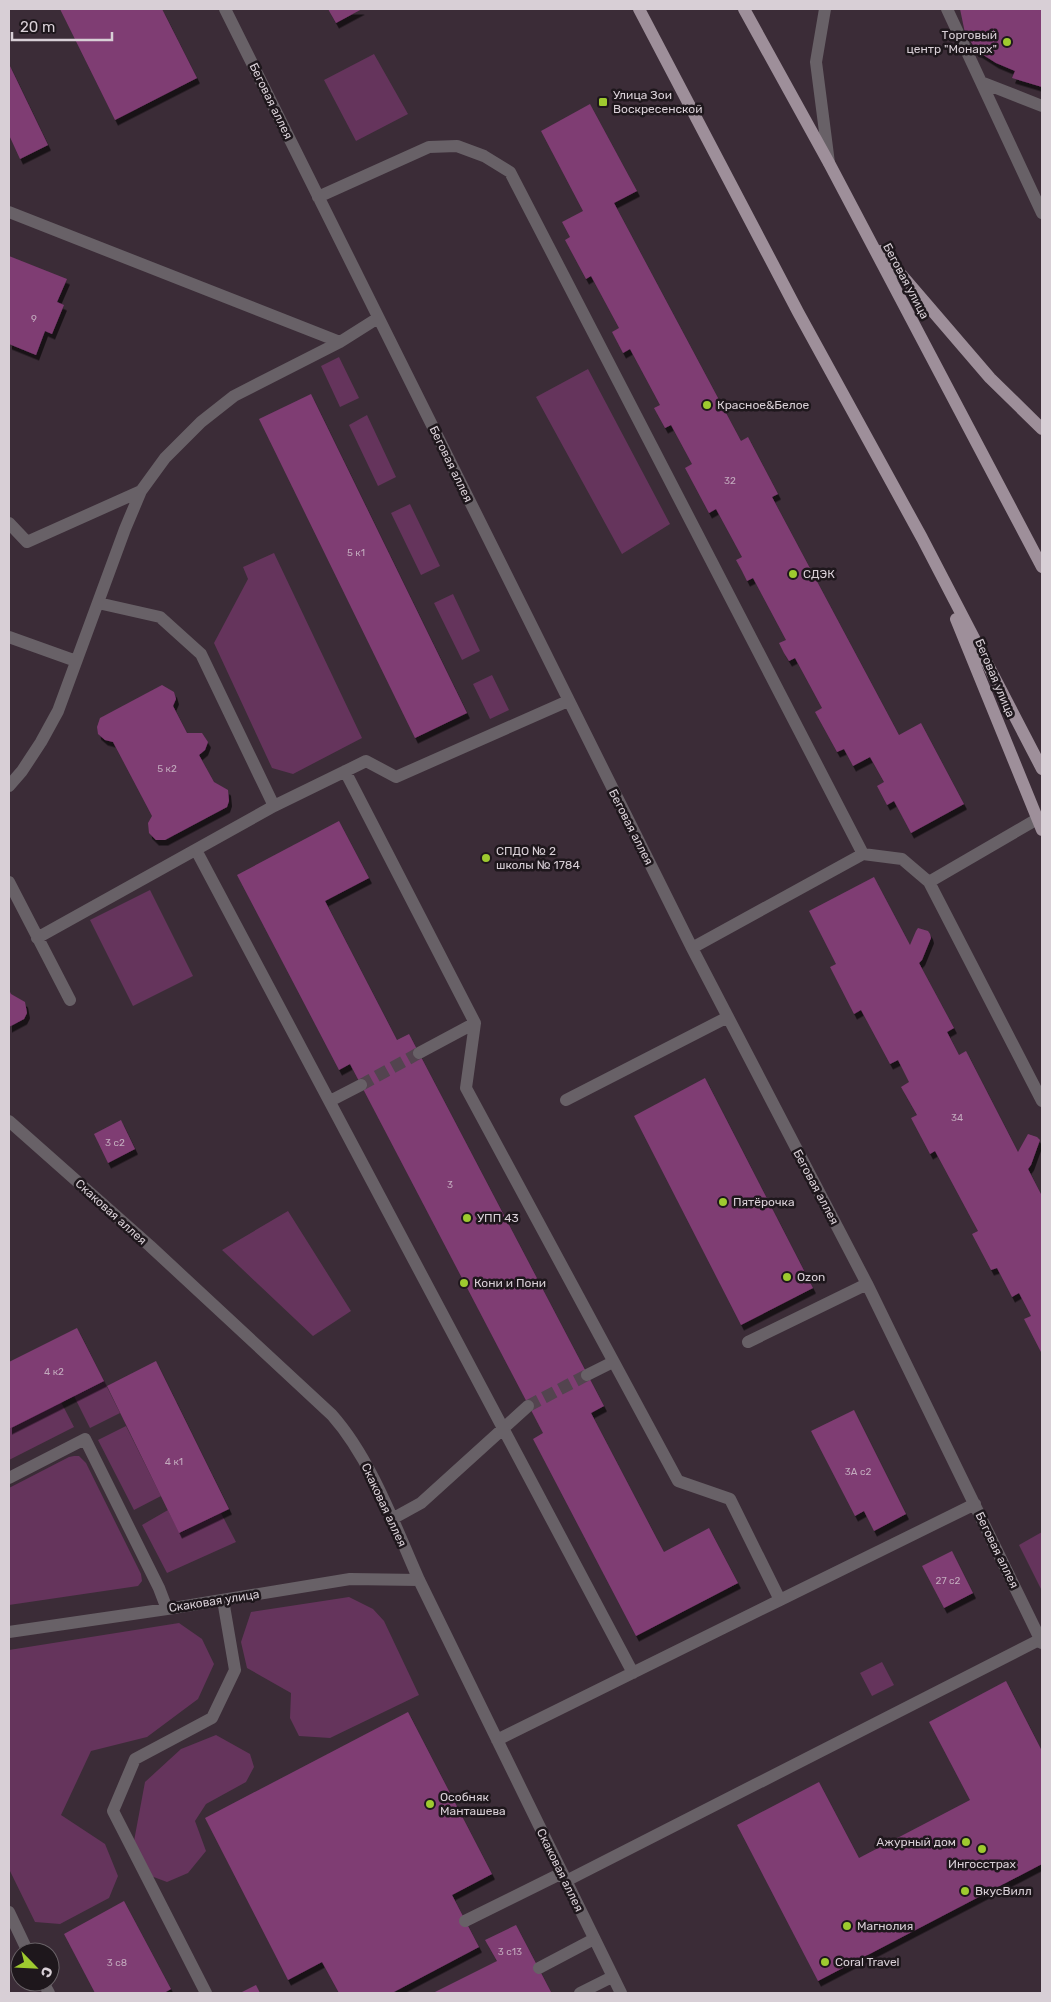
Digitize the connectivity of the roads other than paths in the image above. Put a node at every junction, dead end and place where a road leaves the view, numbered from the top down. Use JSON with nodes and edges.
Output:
{"nodes":[{"id":1,"x":226,"y":9,"type":"edge"},
{"id":2,"x":639,"y":9,"type":"edge"},
{"id":3,"x":744,"y":9,"type":"edge"},
{"id":4,"x":825,"y":9,"type":"edge"},
{"id":5,"x":947,"y":9,"type":"edge"},
{"id":6,"x":981,"y":82,"type":"junction"},
{"id":7,"x":1042,"y":106,"type":"edge"},
{"id":8,"x":829,"y":163,"type":"junction"},
{"id":9,"x":318,"y":197,"type":"junction"},
{"id":10,"x":9,"y":212,"type":"edge"},
{"id":11,"x":1042,"y":213,"type":"edge"},
{"id":12,"x":866,"y":234,"type":"junction"},
{"id":13,"x":378,"y":318,"type":"junction"},
{"id":14,"x":340,"y":342,"type":"junction"},
{"id":15,"x":1042,"y":429,"type":"edge"},
{"id":16,"x":141,"y":491,"type":"junction"},
{"id":17,"x":9,"y":523,"type":"edge"},
{"id":18,"x":922,"y":538,"type":"junction"},
{"id":19,"x":1042,"y":567,"type":"edge"},
{"id":20,"x":98,"y":603,"type":"junction"},
{"id":21,"x":9,"y":637,"type":"edge"},
{"id":22,"x":76,"y":661,"type":"junction"},
{"id":23,"x":568,"y":701,"type":"junction"},
{"id":24,"x":1042,"y":769,"type":"edge"},
{"id":25,"x":345,"y":771,"type":"junction"},
{"id":26,"x":9,"y":786,"type":"edge"},
{"id":27,"x":274,"y":806,"type":"junction"},
{"id":28,"x":1040,"y":824,"type":"edge"},
{"id":29,"x":196,"y":850,"type":"junction"},
{"id":30,"x":863,"y":854,"type":"junction"},
{"id":31,"x":9,"y":882,"type":"edge"},
{"id":32,"x":929,"y":882,"type":"junction"},
{"id":33,"x":37,"y":938,"type":"junction"},
{"id":34,"x":692,"y":948,"type":"junction"},
{"id":35,"x":70,"y":1000,"type":"dead end"},
{"id":36,"x":728,"y":1017,"type":"junction"},
{"id":37,"x":475,"y":1023,"type":"junction"},
{"id":38,"x":419,"y":1053,"type":"tunnel mouth"},
{"id":39,"x":361,"y":1085,"type":"tunnel mouth"},
{"id":40,"x":566,"y":1100,"type":"dead end"},
{"id":41,"x":1042,"y":1101,"type":"edge"},
{"id":42,"x":330,"y":1102,"type":"junction"},
{"id":43,"x":9,"y":1120,"type":"edge"},
{"id":44,"x":867,"y":1284,"type":"junction"},
{"id":45,"x":748,"y":1342,"type":"dead end"},
{"id":46,"x":613,"y":1362,"type":"junction"},
{"id":47,"x":588,"y":1375,"type":"tunnel mouth"},
{"id":48,"x":528,"y":1406,"type":"tunnel mouth"},
{"id":49,"x":504,"y":1430,"type":"junction"},
{"id":50,"x":9,"y":1478,"type":"edge"},
{"id":51,"x":975,"y":1504,"type":"junction"},
{"id":52,"x":392,"y":1519,"type":"junction"},
{"id":53,"x":419,"y":1580,"type":"junction"},
{"id":54,"x":223,"y":1600,"type":"junction"},
{"id":55,"x":780,"y":1600,"type":"junction"},
{"id":56,"x":168,"y":1609,"type":"junction"},
{"id":57,"x":9,"y":1632,"type":"edge"},
{"id":58,"x":1041,"y":1641,"type":"edge"},
{"id":59,"x":633,"y":1673,"type":"junction"},
{"id":60,"x":497,"y":1740,"type":"junction"},
{"id":61,"x":564,"y":1877,"type":"junction"},
{"id":62,"x":9,"y":1912,"type":"edge"},
{"id":63,"x":465,"y":1921,"type":"dead end"},
{"id":64,"x":594,"y":1939,"type":"junction"},
{"id":65,"x":23,"y":1942,"type":"edge"},
{"id":66,"x":539,"y":1968,"type":"dead end"},
{"id":67,"x":612,"y":1977,"type":"junction"},
{"id":68,"x":206,"y":1993,"type":"edge"},
{"id":69,"x":580,"y":1993,"type":"edge"},
{"id":70,"x":621,"y":1993,"type":"edge"}],
"edges":[{"from":1,"to":9,"type":"street","name":"Беговая аллея"},
{"from":2,"to":18,"type":"main road","name":"Беговая улица"},
{"from":3,"to":8,"type":"main road","name":"Беговая улица"},
{"from":4,"to":8,"type":"street"},
{"from":5,"to":6,"type":"street"},
{"from":6,"to":7,"type":"street"},
{"from":6,"to":11,"type":"street"},
{"from":8,"to":12,"type":"main road","name":"Беговая улица"},
{"from":9,"to":13,"type":"street","name":"Беговая аллея"},
{"from":9,"to":30,"type":"street"},
{"from":10,"to":14,"type":"street"},
{"from":12,"to":15,"type":"main road"},
{"from":12,"to":19,"type":"main road","name":"Беговая улица"},
{"from":13,"to":14,"type":"street"},
{"from":13,"to":23,"type":"street","name":"Беговая аллея"},
{"from":14,"to":16,"type":"street"},
{"from":16,"to":17,"type":"street"},
{"from":16,"to":20,"type":"street"},
{"from":18,"to":24,"type":"main road","name":"Беговая улица"},
{"from":18,"to":28,"type":"main road","name":"Беговая улица"},
{"from":20,"to":22,"type":"street"},
{"from":20,"to":27,"type":"street"},
{"from":21,"to":22,"type":"street"},
{"from":22,"to":26,"type":"street"},
{"from":23,"to":25,"type":"street"},
{"from":23,"to":34,"type":"street","name":"Беговая аллея"},
{"from":25,"to":27,"type":"street"},
{"from":25,"to":37,"type":"street"},
{"from":27,"to":29,"type":"street"},
{"from":28,"to":32,"type":"street"},
{"from":29,"to":33,"type":"street"},
{"from":29,"to":42,"type":"street"},
{"from":30,"to":32,"type":"street"},
{"from":30,"to":34,"type":"street"},
{"from":31,"to":33,"type":"street"},
{"from":32,"to":41,"type":"street"},
{"from":33,"to":35,"type":"street"},
{"from":34,"to":36,"type":"street","name":"Беговая аллея"},
{"from":36,"to":40,"type":"street"},
{"from":36,"to":44,"type":"street","name":"Беговая аллея"},
{"from":37,"to":38,"type":"street"},
{"from":37,"to":46,"type":"street"},
{"from":39,"to":42,"type":"street"},
{"from":42,"to":49,"type":"street"},
{"from":43,"to":52,"type":"street","name":"Скаковая аллея"},
{"from":44,"to":45,"type":"street"},
{"from":44,"to":51,"type":"street","name":"Беговая аллея"},
{"from":46,"to":47,"type":"street"},
{"from":46,"to":55,"type":"street"},
{"from":48,"to":49,"type":"street"},
{"from":49,"to":52,"type":"street"},
{"from":49,"to":59,"type":"street"},
{"from":50,"to":56,"type":"street"},
{"from":51,"to":55,"type":"street"},
{"from":51,"to":58,"type":"street","name":"Беговая аллея"},
{"from":52,"to":53,"type":"street","name":"Скаковая аллея"},
{"from":53,"to":54,"type":"street","name":"Скаковая улица"},
{"from":53,"to":60,"type":"street","name":"Скаковая аллея"},
{"from":54,"to":56,"type":"street","name":"Скаковая улица"},
{"from":54,"to":68,"type":"street"},
{"from":55,"to":59,"type":"street"},
{"from":56,"to":57,"type":"street","name":"Скаковая улица"},
{"from":58,"to":61,"type":"street"},
{"from":59,"to":60,"type":"street"},
{"from":60,"to":61,"type":"street","name":"Скаковая аллея"},
{"from":61,"to":63,"type":"street"},
{"from":61,"to":64,"type":"street","name":"Скаковая аллея"},
{"from":62,"to":65,"type":"street"},
{"from":64,"to":66,"type":"street"},
{"from":64,"to":67,"type":"street","name":"Скаковая аллея"},
{"from":67,"to":69,"type":"street"},
{"from":67,"to":70,"type":"street","name":"Скаковая аллея"}]}
